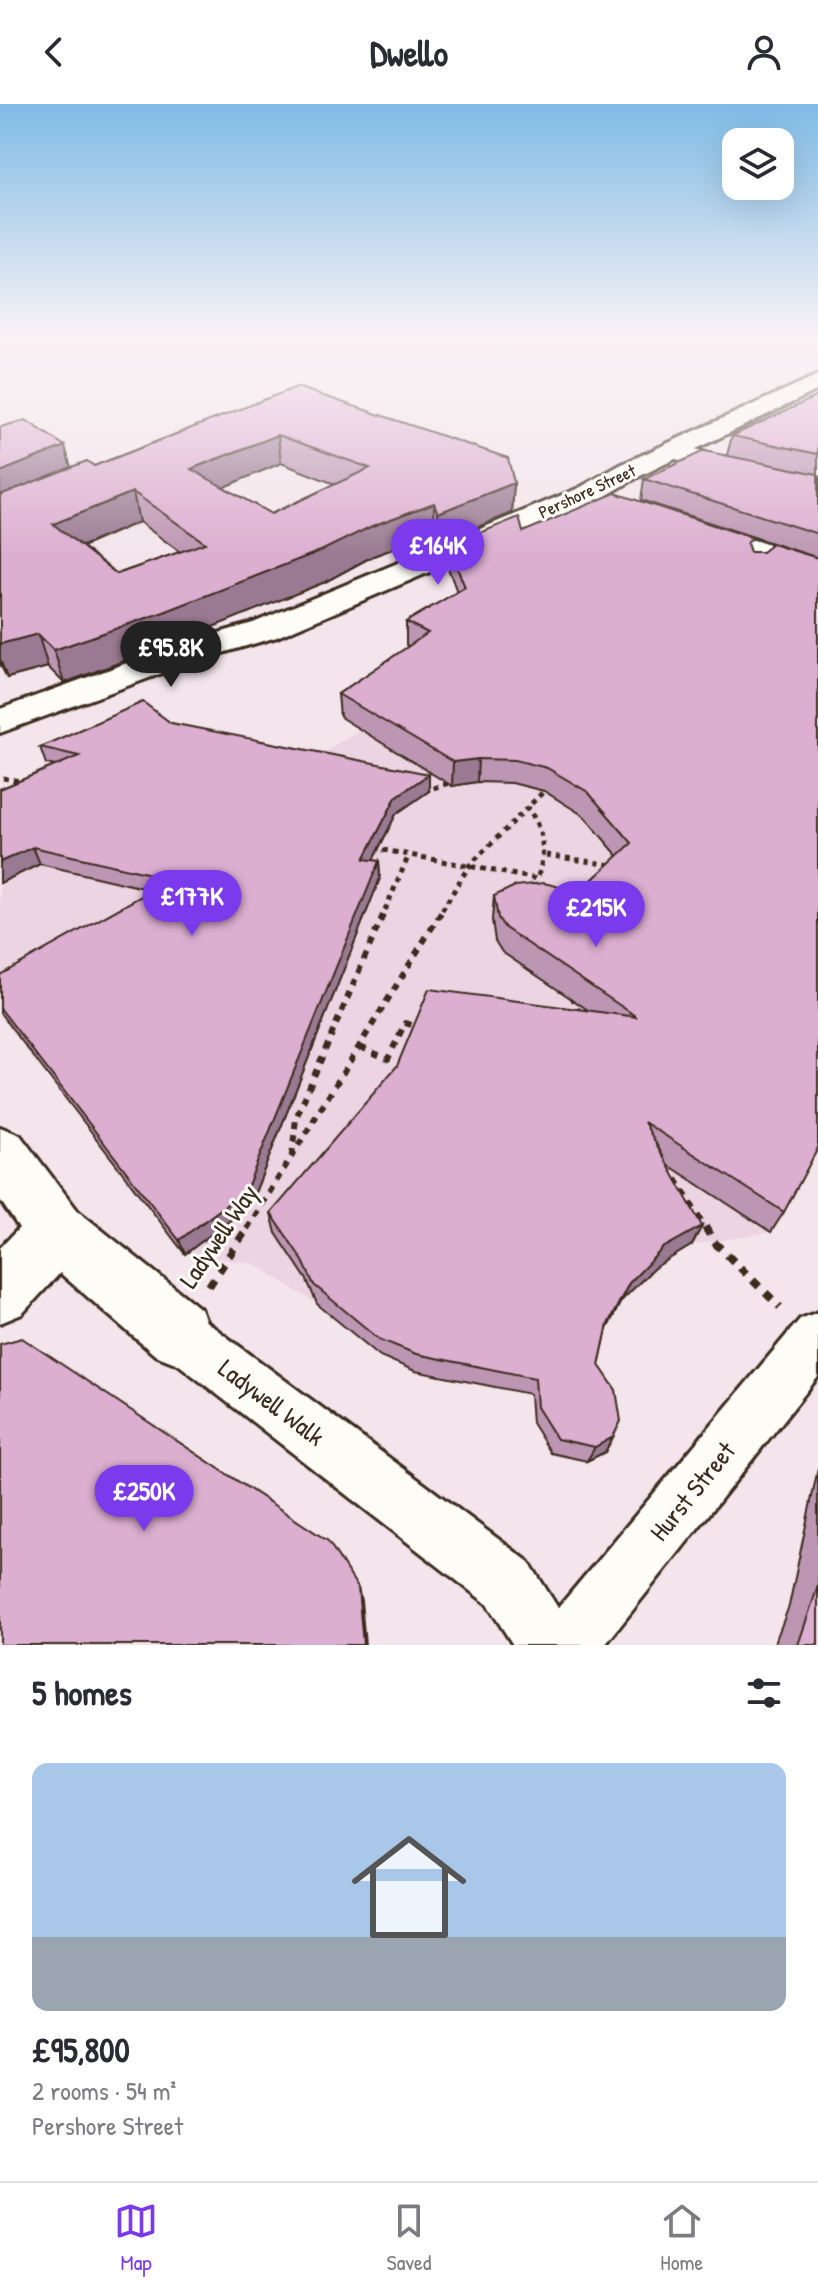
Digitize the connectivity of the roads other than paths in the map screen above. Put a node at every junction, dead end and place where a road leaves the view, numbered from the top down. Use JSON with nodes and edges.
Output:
{"nodes":[{"id":1,"x":754,"y":412,"type":"edge"},
{"id":2,"x":675,"y":449,"type":"junction"},
{"id":3,"x":818,"y":486,"type":"edge"},
{"id":4,"x":589,"y":494,"type":"junction"},
{"id":5,"x":626,"y":507,"type":"edge"},
{"id":6,"x":665,"y":520,"type":"edge"},
{"id":7,"x":818,"y":571,"type":"edge"},
{"id":8,"x":265,"y":630,"type":"junction"},
{"id":9,"x":0,"y":722,"type":"edge"},
{"id":10,"x":1,"y":766,"type":"edge"},
{"id":11,"x":0,"y":1153,"type":"edge"},
{"id":12,"x":57,"y":1232,"type":"junction"},
{"id":13,"x":0,"y":1292,"type":"edge"},
{"id":14,"x":178,"y":1332,"type":"joint"},
{"id":15,"x":816,"y":1339,"type":"edge"},
{"id":16,"x":547,"y":1645,"type":"edge"},
{"id":17,"x":567,"y":1645,"type":"edge"}],
"edges":[{"from":1,"to":2,"type":"street","name":"Pershore Street"},
{"from":2,"to":3,"type":"street"},
{"from":2,"to":4,"type":"street","name":"Pershore Street"},
{"from":4,"to":5,"type":"street"},
{"from":4,"to":8,"type":"street","name":"Pershore Street"},
{"from":6,"to":7,"type":"street"},
{"from":8,"to":9,"type":"street","name":"Pershore Street"},
{"from":8,"to":10,"type":"street","name":"Pershore Street"},
{"from":11,"to":12,"type":"street","name":"Ladywell Walk"},
{"from":12,"to":13,"type":"street"},
{"from":12,"to":14,"type":"street","name":"Ladywell Walk"},
{"from":14,"to":16,"type":"street","name":"Ladywell Walk"},
{"from":15,"to":17,"type":"street","name":"Hurst Street"}]}
